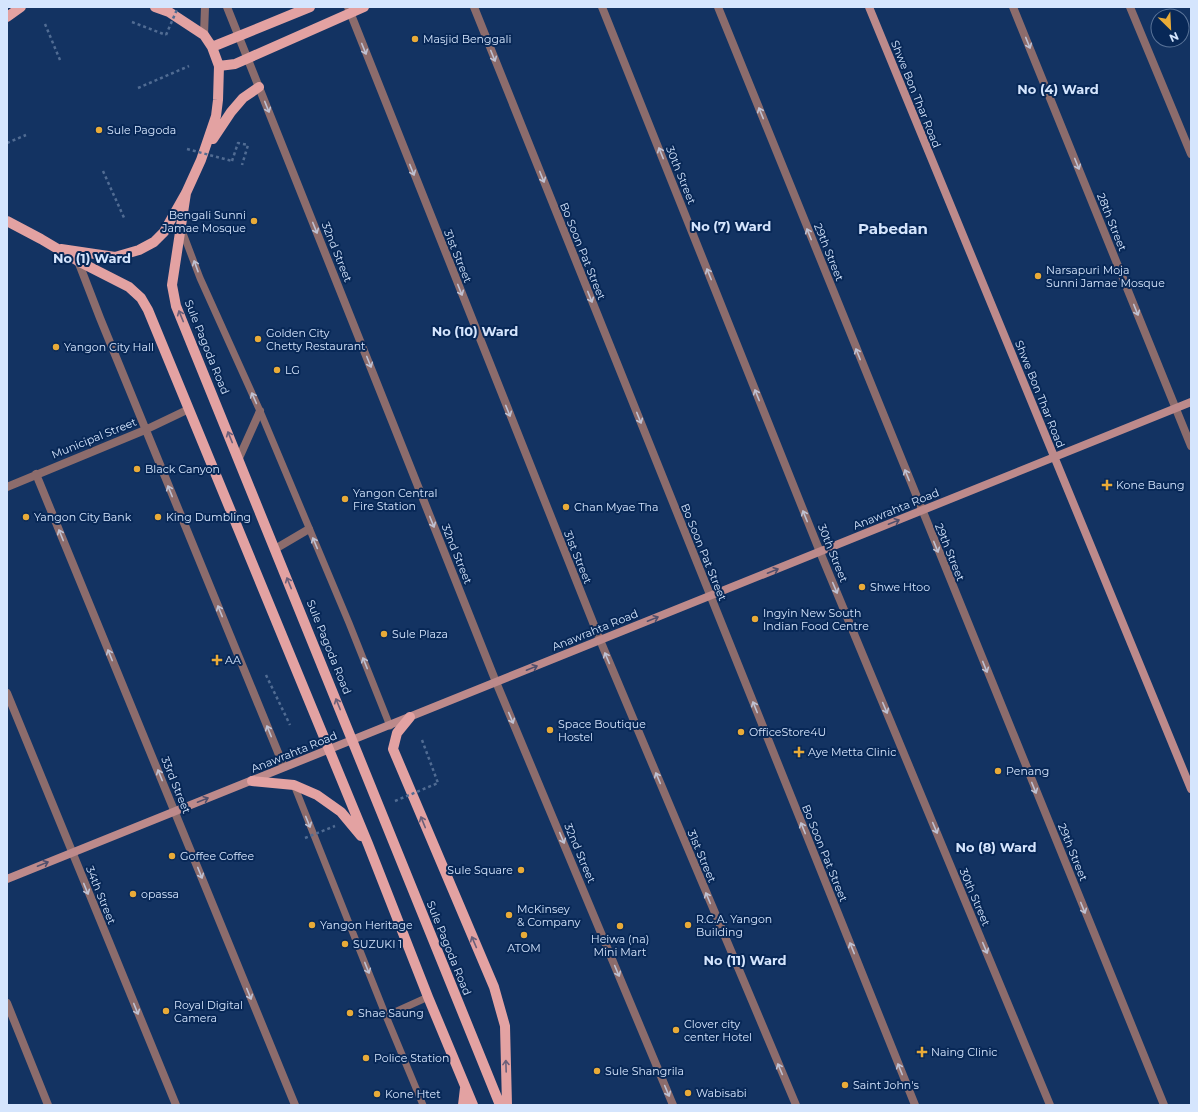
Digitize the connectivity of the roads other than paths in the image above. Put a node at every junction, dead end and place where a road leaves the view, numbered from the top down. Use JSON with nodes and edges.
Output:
{"nodes":[{"id":1,"x":21,"y":7,"type":"edge"},
{"id":2,"x":156,"y":7,"type":"edge"},
{"id":3,"x":205,"y":7,"type":"edge"},
{"id":4,"x":227,"y":7,"type":"edge"},
{"id":5,"x":310,"y":7,"type":"edge"},
{"id":6,"x":364,"y":7,"type":"edge"},
{"id":7,"x":474,"y":7,"type":"edge"},
{"id":8,"x":602,"y":7,"type":"edge"},
{"id":9,"x":718,"y":7,"type":"edge"},
{"id":10,"x":869,"y":7,"type":"edge"},
{"id":11,"x":1013,"y":7,"type":"edge"},
{"id":12,"x":1130,"y":7,"type":"edge"},
{"id":13,"x":349,"y":10,"type":"edge"},
{"id":14,"x":7,"y":17,"type":"edge"},
{"id":15,"x":204,"y":35,"type":"junction"},
{"id":16,"x":239,"y":36,"type":"junction"},
{"id":17,"x":212,"y":47,"type":"junction"},
{"id":18,"x":248,"y":58,"type":"junction"},
{"id":19,"x":219,"y":66,"type":"junction"},
{"id":20,"x":260,"y":87,"type":"junction"},
{"id":21,"x":1191,"y":154,"type":"edge"},
{"id":22,"x":201,"y":160,"type":"junction"},
{"id":23,"x":186,"y":193,"type":"junction"},
{"id":24,"x":8,"y":223,"type":"edge"},
{"id":25,"x":180,"y":227,"type":"junction"},
{"id":26,"x":58,"y":248,"type":"junction"},
{"id":27,"x":78,"y":261,"type":"junction"},
{"id":28,"x":1191,"y":402,"type":"edge"},
{"id":29,"x":189,"y":408,"type":"junction"},
{"id":30,"x":1176,"y":408,"type":"junction"},
{"id":31,"x":260,"y":411,"type":"junction"},
{"id":32,"x":145,"y":430,"type":"junction"},
{"id":33,"x":1191,"y":446,"type":"edge"},
{"id":34,"x":238,"y":458,"type":"junction"},
{"id":35,"x":1054,"y":458,"type":"junction"},
{"id":36,"x":36,"y":474,"type":"junction"},
{"id":37,"x":7,"y":487,"type":"edge"},
{"id":38,"x":922,"y":511,"type":"junction"},
{"id":39,"x":309,"y":529,"type":"junction"},
{"id":40,"x":276,"y":549,"type":"junction"},
{"id":41,"x":820,"y":552,"type":"junction"},
{"id":42,"x":710,"y":596,"type":"junction"},
{"id":43,"x":600,"y":640,"type":"junction"},
{"id":44,"x":496,"y":682,"type":"junction"},
{"id":45,"x":7,"y":693,"type":"edge"},
{"id":46,"x":410,"y":717,"type":"junction"},
{"id":47,"x":390,"y":726,"type":"junction"},
{"id":48,"x":353,"y":740,"type":"junction"},
{"id":49,"x":329,"y":750,"type":"junction"},
{"id":50,"x":284,"y":767,"type":"junction"},
{"id":51,"x":252,"y":781,"type":"junction"},
{"id":52,"x":294,"y":786,"type":"junction"},
{"id":53,"x":1191,"y":789,"type":"edge"},
{"id":54,"x":174,"y":812,"type":"junction"},
{"id":55,"x":368,"y":844,"type":"junction"},
{"id":56,"x":72,"y":853,"type":"junction"},
{"id":57,"x":7,"y":879,"type":"edge"},
{"id":58,"x":428,"y":997,"type":"junction"},
{"id":59,"x":7,"y":1003,"type":"edge"},
{"id":60,"x":386,"y":1016,"type":"junction"},
{"id":61,"x":465,"y":1086,"type":"junction"},
{"id":62,"x":48,"y":1105,"type":"edge"},
{"id":63,"x":176,"y":1105,"type":"edge"},
{"id":64,"x":295,"y":1105,"type":"edge"},
{"id":65,"x":423,"y":1105,"type":"edge"},
{"id":66,"x":463,"y":1105,"type":"edge"},
{"id":67,"x":473,"y":1105,"type":"edge"},
{"id":68,"x":500,"y":1105,"type":"edge"},
{"id":69,"x":507,"y":1105,"type":"edge"},
{"id":70,"x":673,"y":1105,"type":"edge"},
{"id":71,"x":796,"y":1105,"type":"edge"},
{"id":72,"x":915,"y":1105,"type":"edge"},
{"id":73,"x":1050,"y":1105,"type":"edge"},
{"id":74,"x":1164,"y":1105,"type":"edge"}],
"edges":[{"from":1,"to":14,"type":"main road"},
{"from":2,"to":15,"type":"main road"},
{"from":3,"to":15,"type":"street"},
{"from":4,"to":16,"type":"street","name":"32nd Street"},
{"from":5,"to":16,"type":"main road"},
{"from":6,"to":13,"type":"main road"},
{"from":7,"to":42,"type":"street","name":"Bo Soon Pat Street","one_way":true},
{"from":41,"to":8,"type":"street","name":"30th Street","one_way":true},
{"from":38,"to":9,"type":"street","name":"29th Street","one_way":true},
{"from":10,"to":35,"type":"main road","name":"Shwe Bon Thar Road"},
{"from":11,"to":30,"type":"street","name":"28th Street","one_way":true},
{"from":12,"to":21,"type":"street"},
{"from":13,"to":18,"type":"main road"},
{"from":13,"to":43,"type":"street","name":"31st Street","one_way":true},
{"from":15,"to":17,"type":"main road"},
{"from":16,"to":17,"type":"main road"},
{"from":16,"to":18,"type":"street","name":"32nd Street"},
{"from":17,"to":19,"type":"main road"},
{"from":18,"to":19,"type":"main road"},
{"from":18,"to":20,"type":"street","name":"32nd Street"},
{"from":19,"to":22,"type":"main road"},
{"from":20,"to":22,"type":"main road"},
{"from":20,"to":44,"type":"street","name":"32nd Street","one_way":true},
{"from":22,"to":23,"type":"main road"},
{"from":23,"to":25,"type":"main road","name":"Sule Pagoda Road"},
{"from":23,"to":26,"type":"main road"},
{"from":24,"to":26,"type":"main road"},
{"from":31,"to":25,"type":"lane","one_way":true},
{"from":34,"to":25,"type":"main road","name":"Sule Pagoda Road","one_way":true},
{"from":26,"to":27,"type":"main road"},
{"from":27,"to":29,"type":"main road"},
{"from":27,"to":32,"type":"street"},
{"from":28,"to":30,"type":"main road","name":"Anawrahta Road"},
{"from":29,"to":32,"type":"street","name":"Municipal Street"},
{"from":29,"to":49,"type":"main road"},
{"from":30,"to":33,"type":"street","name":"28th Street"},
{"from":30,"to":35,"type":"main road","name":"Anawrahta Road"},
{"from":31,"to":34,"type":"street"},
{"from":31,"to":39,"type":"lane"},
{"from":32,"to":36,"type":"street","name":"Municipal Street"},
{"from":50,"to":32,"type":"street","one_way":true},
{"from":34,"to":40,"type":"main road","name":"Sule Pagoda Road"},
{"from":35,"to":38,"type":"main road","name":"Anawrahta Road"},
{"from":35,"to":53,"type":"main road","name":"Shwe Bon Thar Road"},
{"from":36,"to":37,"type":"street","name":"Municipal Street"},
{"from":54,"to":36,"type":"street","name":"33rd Street","one_way":true},
{"from":41,"to":38,"type":"main road","name":"Anawrahta Road","one_way":true},
{"from":38,"to":74,"type":"street","name":"29th Street","one_way":true},
{"from":39,"to":40,"type":"street"},
{"from":47,"to":39,"type":"lane","one_way":true},
{"from":48,"to":40,"type":"main road","name":"Sule Pagoda Road","one_way":true},
{"from":42,"to":41,"type":"main road","name":"Anawrahta Road","one_way":true},
{"from":41,"to":73,"type":"street","name":"30th Street","one_way":true},
{"from":43,"to":42,"type":"main road","name":"Anawrahta Road","one_way":true},
{"from":72,"to":42,"type":"street","name":"Bo Soon Pat Street","one_way":true},
{"from":44,"to":43,"type":"main road","name":"Anawrahta Road","one_way":true},
{"from":71,"to":43,"type":"street","name":"31st Street","one_way":true},
{"from":44,"to":46,"type":"main road","name":"Anawrahta Road"},
{"from":44,"to":70,"type":"street","name":"32nd Street","one_way":true},
{"from":45,"to":56,"type":"street","name":"34th Street"},
{"from":46,"to":47,"type":"main road","name":"Anawrahta Road"},
{"from":69,"to":46,"type":"main road","one_way":true},
{"from":47,"to":48,"type":"main road","name":"Anawrahta Road"},
{"from":48,"to":49,"type":"main road","name":"Anawrahta Road"},
{"from":48,"to":68,"type":"main road","name":"Sule Pagoda Road"},
{"from":49,"to":50,"type":"main road","name":"Anawrahta Road"},
{"from":49,"to":55,"type":"main road"},
{"from":50,"to":51,"type":"main road","name":"Anawrahta Road"},
{"from":51,"to":52,"type":"main road"},
{"from":54,"to":51,"type":"main road","name":"Anawrahta Road","one_way":true},
{"from":52,"to":55,"type":"main road"},
{"from":52,"to":60,"type":"lane","one_way":true},
{"from":54,"to":56,"type":"main road","name":"Anawrahta Road"},
{"from":54,"to":64,"type":"street","name":"33rd Street","one_way":true},
{"from":55,"to":58,"type":"main road"},
{"from":57,"to":56,"type":"main road","name":"Anawrahta Road","one_way":true},
{"from":56,"to":63,"type":"street","name":"34th Street","one_way":true},
{"from":58,"to":60,"type":"lane"},
{"from":58,"to":61,"type":"main road"},
{"from":59,"to":62,"type":"street"},
{"from":60,"to":65,"type":"lane"},
{"from":61,"to":66,"type":"main road"},
{"from":61,"to":67,"type":"main road"}]}
